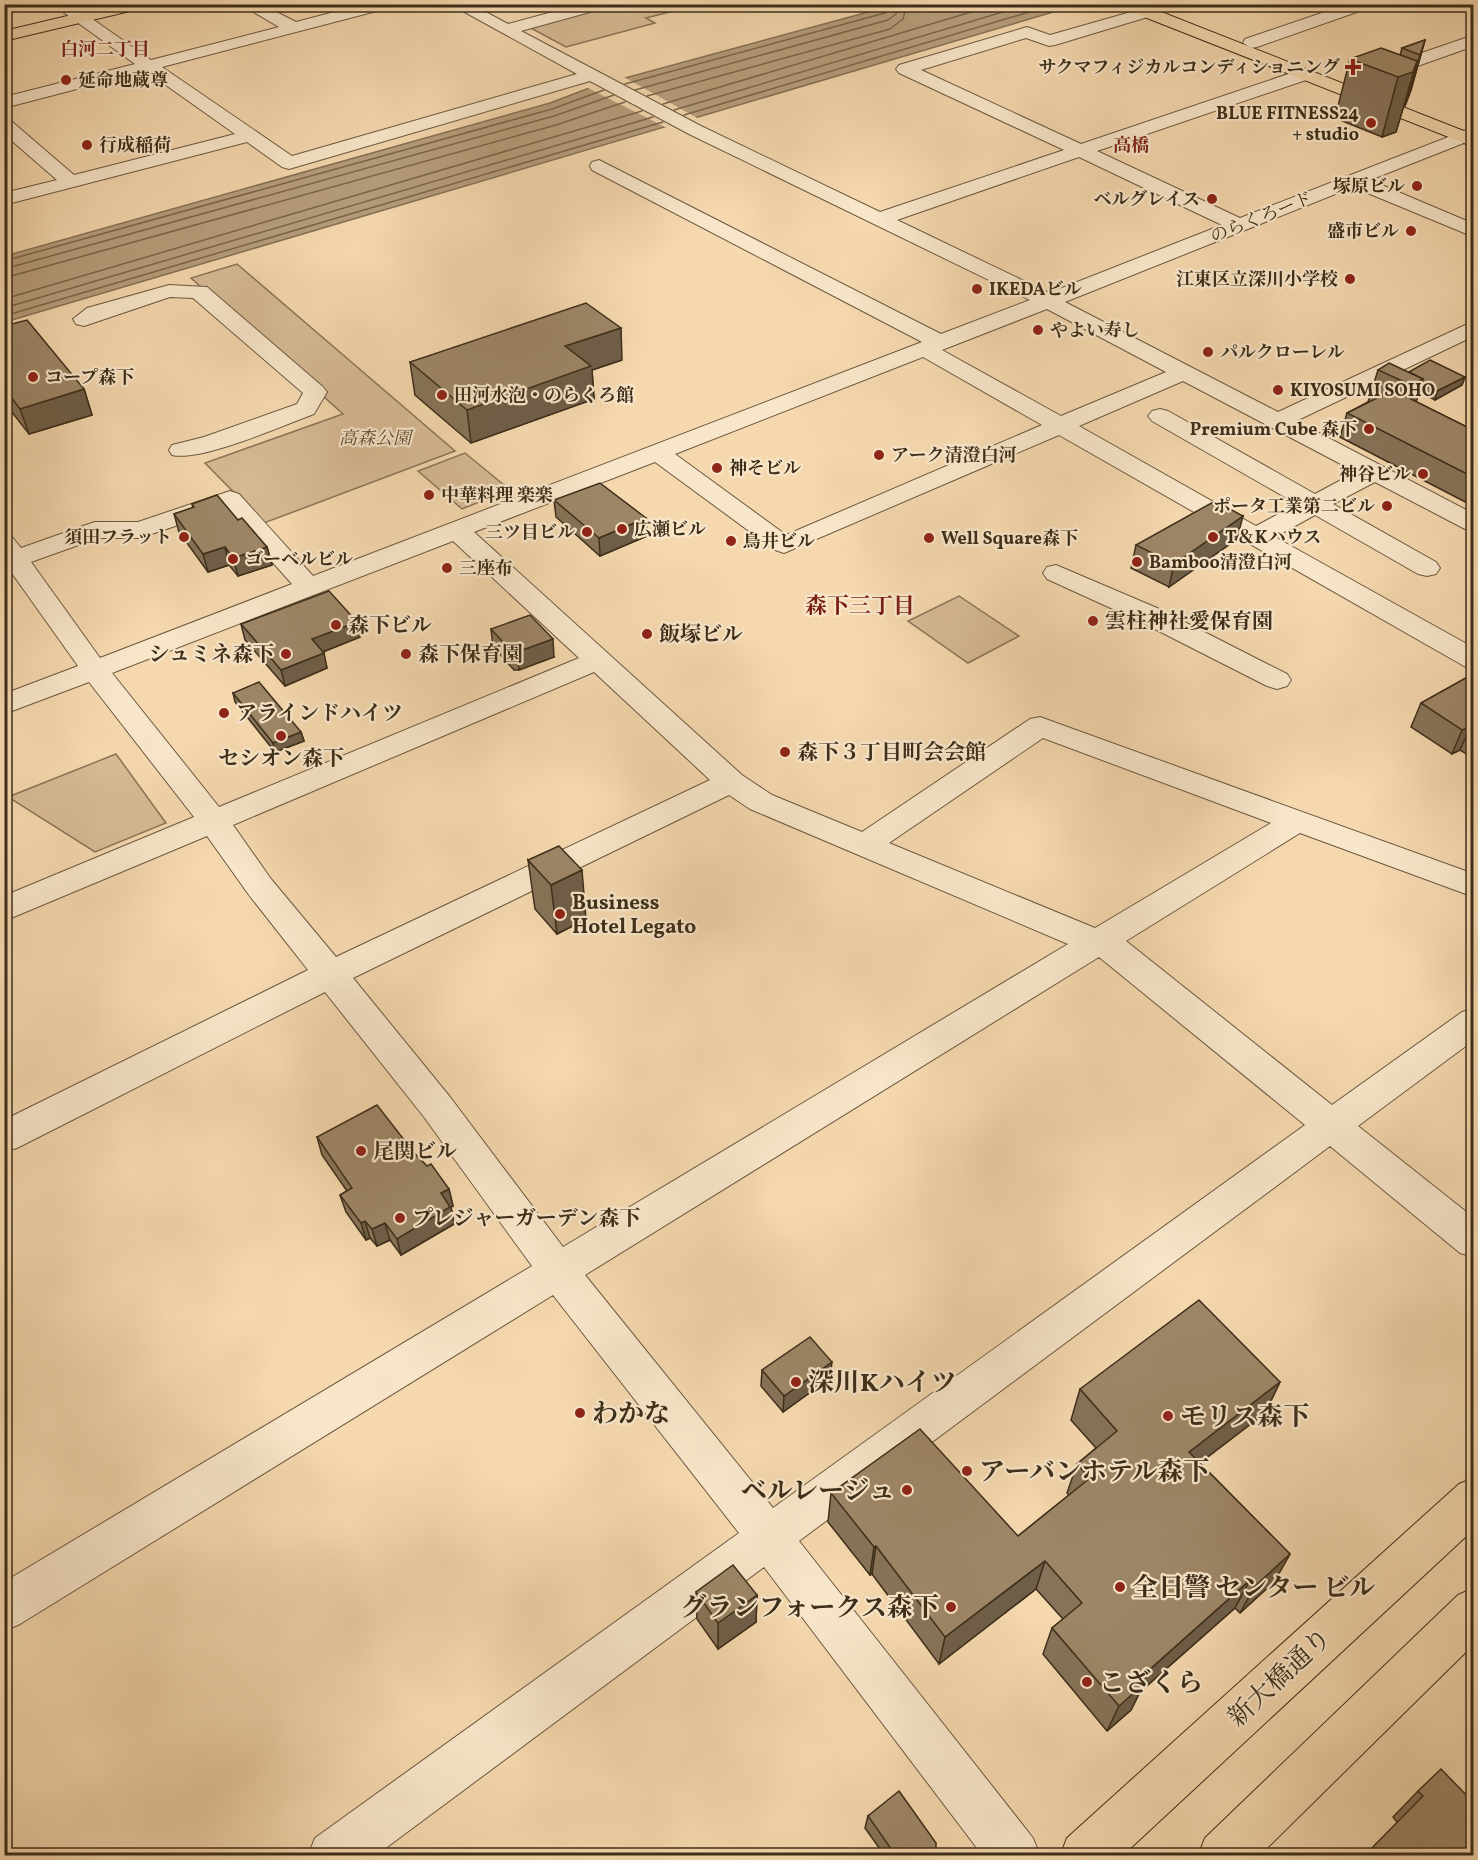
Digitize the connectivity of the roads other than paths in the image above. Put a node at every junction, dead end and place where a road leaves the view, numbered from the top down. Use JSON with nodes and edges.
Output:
{"nodes":[{"id":1,"x":60,"y":4,"type":"edge"},
{"id":2,"x":141,"y":4,"type":"edge"},
{"id":3,"x":248,"y":4,"type":"edge"},
{"id":4,"x":386,"y":4,"type":"edge"},
{"id":5,"x":458,"y":4,"type":"edge"},
{"id":6,"x":602,"y":4,"type":"edge"},
{"id":7,"x":1125,"y":4,"type":"edge"},
{"id":8,"x":1365,"y":4,"type":"edge"},
{"id":9,"x":1152,"y":7,"type":"edge"},
{"id":10,"x":81,"y":18,"type":"junction"},
{"id":11,"x":294,"y":28,"type":"junction"},
{"id":12,"x":506,"y":30,"type":"junction"},
{"id":13,"x":4,"y":36,"type":"edge"},
{"id":14,"x":1473,"y":40,"type":"edge"},
{"id":15,"x":1251,"y":43,"type":"junction"},
{"id":16,"x":148,"y":66,"type":"junction"},
{"id":17,"x":592,"y":75,"type":"junction"},
{"id":18,"x":1303,"y":75,"type":"junction"},
{"id":19,"x":1354,"y":83,"type":"junction"},
{"id":20,"x":4,"y":87,"type":"edge"},
{"id":21,"x":12,"y":101,"type":"edge"},
{"id":22,"x":4,"y":124,"type":"edge"},
{"id":23,"x":1470,"y":135,"type":"edge"},
{"id":24,"x":248,"y":136,"type":"junction"},
{"id":25,"x":1079,"y":151,"type":"junction"},
{"id":26,"x":599,"y":166,"type":"dead end"},
{"id":27,"x":1353,"y":180,"type":"junction"},
{"id":28,"x":71,"y":182,"type":"junction"},
{"id":29,"x":4,"y":199,"type":"edge"},
{"id":30,"x":880,"y":219,"type":"junction"},
{"id":31,"x":1239,"y":225,"type":"junction"},
{"id":32,"x":1473,"y":231,"type":"edge"},
{"id":33,"x":1048,"y":301,"type":"junction"},
{"id":34,"x":1473,"y":327,"type":"edge"},
{"id":35,"x":933,"y":346,"type":"junction"},
{"id":36,"x":1184,"y":372,"type":"junction"},
{"id":37,"x":1366,"y":378,"type":"junction"},
{"id":38,"x":1389,"y":390,"type":"edge"},
{"id":39,"x":1160,"y":416,"type":"dead end"},
{"id":40,"x":1277,"y":421,"type":"junction"},
{"id":41,"x":1060,"y":425,"type":"junction"},
{"id":42,"x":181,"y":450,"type":"joint"},
{"id":43,"x":657,"y":452,"type":"junction"},
{"id":44,"x":1374,"y":472,"type":"junction"},
{"id":45,"x":1314,"y":505,"type":"junction"},
{"id":46,"x":1473,"y":524,"type":"edge"},
{"id":47,"x":455,"y":530,"type":"junction"},
{"id":48,"x":1257,"y":536,"type":"junction"},
{"id":49,"x":10,"y":551,"type":"edge"},
{"id":50,"x":1427,"y":568,"type":"dead end"},
{"id":51,"x":1056,"y":573,"type":"dead end"},
{"id":52,"x":308,"y":586,"type":"junction"},
{"id":53,"x":598,"y":660,"type":"junction"},
{"id":54,"x":1473,"y":660,"type":"edge"},
{"id":55,"x":94,"y":669,"type":"junction"},
{"id":56,"x":1277,"y":680,"type":"dead end"},
{"id":57,"x":4,"y":705,"type":"edge"},
{"id":58,"x":731,"y":782,"type":"junction"},
{"id":59,"x":1297,"y":821,"type":"junction"},
{"id":60,"x":214,"y":822,"type":"junction"},
{"id":61,"x":866,"y":844,"type":"junction"},
{"id":62,"x":1473,"y":886,"type":"edge"},
{"id":63,"x":4,"y":909,"type":"edge"},
{"id":64,"x":1096,"y":944,"type":"junction"},
{"id":65,"x":331,"y":974,"type":"junction"},
{"id":66,"x":1473,"y":1021,"type":"edge"},
{"id":67,"x":1331,"y":1125,"type":"junction"},
{"id":68,"x":4,"y":1137,"type":"edge"},
{"id":69,"x":1473,"y":1241,"type":"edge"},
{"id":70,"x":558,"y":1271,"type":"junction"},
{"id":71,"x":1473,"y":1499,"type":"edge"},
{"id":72,"x":768,"y":1537,"type":"junction"},
{"id":73,"x":4,"y":1608,"type":"edge"},
{"id":74,"x":1473,"y":1611,"type":"edge"},
{"id":75,"x":333,"y":1856,"type":"edge"},
{"id":76,"x":1015,"y":1856,"type":"edge"},
{"id":77,"x":1085,"y":1856,"type":"edge"},
{"id":78,"x":1223,"y":1856,"type":"edge"}],
"edges":[{"from":1,"to":10,"type":"street"},
{"from":2,"to":10,"type":"main road"},
{"from":3,"to":11,"type":"street"},
{"from":4,"to":11,"type":"street"},
{"from":5,"to":12,"type":"street"},
{"from":6,"to":12,"type":"street"},
{"from":7,"to":9,"type":"main road"},
{"from":8,"to":15,"type":"street"},
{"from":9,"to":15,"type":"main road"},
{"from":9,"to":18,"type":"main road"},
{"from":9,"to":25,"type":"street"},
{"from":10,"to":13,"type":"main road"},
{"from":10,"to":16,"type":"street"},
{"from":11,"to":16,"type":"street"},
{"from":12,"to":17,"type":"street"},
{"from":14,"to":19,"type":"street"},
{"from":15,"to":19,"type":"main road"},
{"from":16,"to":21,"type":"street"},
{"from":16,"to":24,"type":"street"},
{"from":17,"to":24,"type":"street"},
{"from":17,"to":30,"type":"street"},
{"from":18,"to":23,"type":"main road"},
{"from":18,"to":25,"type":"street"},
{"from":19,"to":23,"type":"main road"},
{"from":20,"to":21,"type":"street"},
{"from":22,"to":28,"type":"street"},
{"from":23,"to":27,"type":"street","name":"のらくろード"},
{"from":24,"to":28,"type":"street"},
{"from":25,"to":30,"type":"street"},
{"from":25,"to":31,"type":"street"},
{"from":26,"to":35,"type":"street"},
{"from":27,"to":31,"type":"street","name":"のらくろード"},
{"from":27,"to":32,"type":"street"},
{"from":28,"to":29,"type":"street"},
{"from":30,"to":33,"type":"street"},
{"from":31,"to":33,"type":"street","name":"のらくろード"},
{"from":33,"to":35,"type":"street","name":"のらくろード"},
{"from":33,"to":36,"type":"street"},
{"from":34,"to":37,"type":"street"},
{"from":35,"to":41,"type":"street"},
{"from":35,"to":43,"type":"street","name":"のらくろード"},
{"from":36,"to":40,"type":"street"},
{"from":36,"to":41,"type":"street"},
{"from":37,"to":38,"type":"street"},
{"from":37,"to":40,"type":"street"},
{"from":39,"to":45,"type":"street"},
{"from":40,"to":44,"type":"street"},
{"from":41,"to":43,"type":"street"},
{"from":41,"to":48,"type":"street"},
{"from":42,"to":42,"type":"street"},
{"from":43,"to":47,"type":"street","name":"のらくろード"},
{"from":44,"to":45,"type":"street"},
{"from":44,"to":46,"type":"street"},
{"from":45,"to":48,"type":"street"},
{"from":45,"to":50,"type":"street"},
{"from":47,"to":52,"type":"street","name":"のらくろード"},
{"from":47,"to":53,"type":"street"},
{"from":48,"to":54,"type":"street"},
{"from":49,"to":52,"type":"street"},
{"from":49,"to":55,"type":"street"},
{"from":51,"to":56,"type":"street"},
{"from":52,"to":55,"type":"street","name":"のらくろード"},
{"from":53,"to":58,"type":"street"},
{"from":53,"to":60,"type":"street"},
{"from":55,"to":57,"type":"street","name":"のらくろード"},
{"from":55,"to":60,"type":"street"},
{"from":58,"to":61,"type":"street"},
{"from":58,"to":65,"type":"street"},
{"from":59,"to":61,"type":"street"},
{"from":59,"to":62,"type":"street"},
{"from":59,"to":64,"type":"street"},
{"from":60,"to":63,"type":"street"},
{"from":60,"to":65,"type":"street"},
{"from":61,"to":64,"type":"street"},
{"from":64,"to":67,"type":"street"},
{"from":64,"to":70,"type":"street"},
{"from":65,"to":68,"type":"street"},
{"from":65,"to":70,"type":"street"},
{"from":66,"to":67,"type":"street"},
{"from":67,"to":69,"type":"street"},
{"from":67,"to":72,"type":"street"},
{"from":70,"to":72,"type":"street"},
{"from":70,"to":73,"type":"street"},
{"from":71,"to":77,"type":"main road","name":"新大橋通り"},
{"from":72,"to":75,"type":"street"},
{"from":72,"to":76,"type":"street"},
{"from":74,"to":78,"type":"main road"}]}
